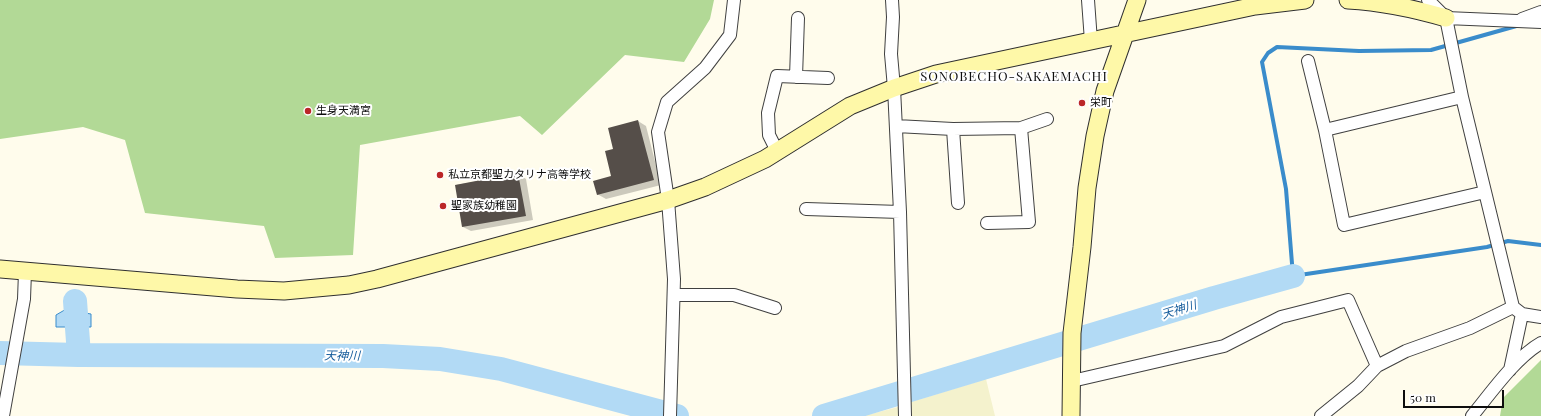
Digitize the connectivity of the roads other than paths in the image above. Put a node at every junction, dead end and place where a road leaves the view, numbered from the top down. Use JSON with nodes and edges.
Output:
{"nodes":[{"id":1,"x":734,"y":0,"type":"edge"},
{"id":2,"x":892,"y":0,"type":"edge"},
{"id":3,"x":1088,"y":0,"type":"edge"},
{"id":4,"x":1137,"y":0,"type":"edge"},
{"id":5,"x":1304,"y":0,"type":"edge"},
{"id":6,"x":1348,"y":0,"type":"edge"},
{"id":7,"x":1428,"y":0,"type":"edge"},
{"id":8,"x":1541,"y":12,"type":"edge"},
{"id":9,"x":798,"y":18,"type":"dead end"},
{"id":10,"x":1446,"y":18,"type":"junction"},
{"id":11,"x":1518,"y":20,"type":"junction"},
{"id":12,"x":1541,"y":22,"type":"edge"},
{"id":13,"x":1124,"y":34,"type":"junction"},
{"id":14,"x":1091,"y":41,"type":"junction"},
{"id":15,"x":1308,"y":61,"type":"dead end"},
{"id":16,"x":796,"y":76,"type":"junction"},
{"id":17,"x":828,"y":78,"type":"dead end"},
{"id":18,"x":894,"y":88,"type":"junction"},
{"id":19,"x":1462,"y":97,"type":"junction"},
{"id":20,"x":1047,"y":119,"type":"dead end"},
{"id":21,"x":896,"y":126,"type":"junction"},
{"id":22,"x":1021,"y":128,"type":"junction"},
{"id":23,"x":953,"y":129,"type":"junction"},
{"id":24,"x":1324,"y":130,"type":"junction"},
{"id":25,"x":778,"y":151,"type":"junction"},
{"id":26,"x":1485,"y":192,"type":"junction"},
{"id":27,"x":668,"y":200,"type":"junction"},
{"id":28,"x":958,"y":203,"type":"dead end"},
{"id":29,"x":806,"y":209,"type":"dead end"},
{"id":30,"x":900,"y":212,"type":"junction"},
{"id":31,"x":987,"y":223,"type":"dead end"},
{"id":32,"x":0,"y":269,"type":"edge"},
{"id":33,"x":25,"y":272,"type":"junction"},
{"id":34,"x":674,"y":295,"type":"junction"},
{"id":35,"x":775,"y":308,"type":"dead end"},
{"id":36,"x":1518,"y":311,"type":"junction"},
{"id":37,"x":1541,"y":317,"type":"edge"},
{"id":38,"x":1541,"y":343,"type":"edge"},
{"id":39,"x":1377,"y":366,"type":"junction"},
{"id":40,"x":1510,"y":370,"type":"junction"},
{"id":41,"x":1072,"y":380,"type":"junction"},
{"id":42,"x":670,"y":412,"type":"edge"},
{"id":43,"x":3,"y":416,"type":"edge"},
{"id":44,"x":905,"y":416,"type":"edge"},
{"id":45,"x":1071,"y":416,"type":"edge"},
{"id":46,"x":1321,"y":416,"type":"edge"},
{"id":47,"x":1472,"y":416,"type":"edge"}],
"edges":[{"from":1,"to":27,"type":"street"},
{"from":2,"to":18,"type":"street"},
{"from":3,"to":14,"type":"street"},
{"from":4,"to":13,"type":"street"},
{"from":5,"to":13,"type":"street"},
{"from":6,"to":10,"type":"street"},
{"from":7,"to":10,"type":"street"},
{"from":8,"to":11,"type":"street"},
{"from":9,"to":16,"type":"street"},
{"from":10,"to":11,"type":"street"},
{"from":10,"to":19,"type":"street"},
{"from":11,"to":12,"type":"street"},
{"from":13,"to":14,"type":"street"},
{"from":13,"to":41,"type":"street"},
{"from":14,"to":18,"type":"street"},
{"from":15,"to":24,"type":"street"},
{"from":16,"to":17,"type":"street"},
{"from":16,"to":25,"type":"street"},
{"from":18,"to":21,"type":"street"},
{"from":18,"to":25,"type":"street"},
{"from":19,"to":24,"type":"street"},
{"from":19,"to":26,"type":"street"},
{"from":20,"to":22,"type":"street"},
{"from":21,"to":23,"type":"street"},
{"from":21,"to":30,"type":"street"},
{"from":22,"to":23,"type":"street"},
{"from":22,"to":31,"type":"street"},
{"from":23,"to":28,"type":"street"},
{"from":24,"to":26,"type":"street"},
{"from":25,"to":27,"type":"street"},
{"from":26,"to":36,"type":"street"},
{"from":27,"to":33,"type":"street"},
{"from":27,"to":34,"type":"street"},
{"from":29,"to":30,"type":"street"},
{"from":30,"to":44,"type":"street"},
{"from":32,"to":33,"type":"street"},
{"from":33,"to":43,"type":"street"},
{"from":34,"to":35,"type":"street"},
{"from":34,"to":42,"type":"street"},
{"from":36,"to":37,"type":"street"},
{"from":36,"to":39,"type":"street"},
{"from":36,"to":40,"type":"street"},
{"from":38,"to":40,"type":"street"},
{"from":39,"to":41,"type":"street"},
{"from":39,"to":46,"type":"street"},
{"from":40,"to":47,"type":"street"},
{"from":41,"to":45,"type":"street"}]}
